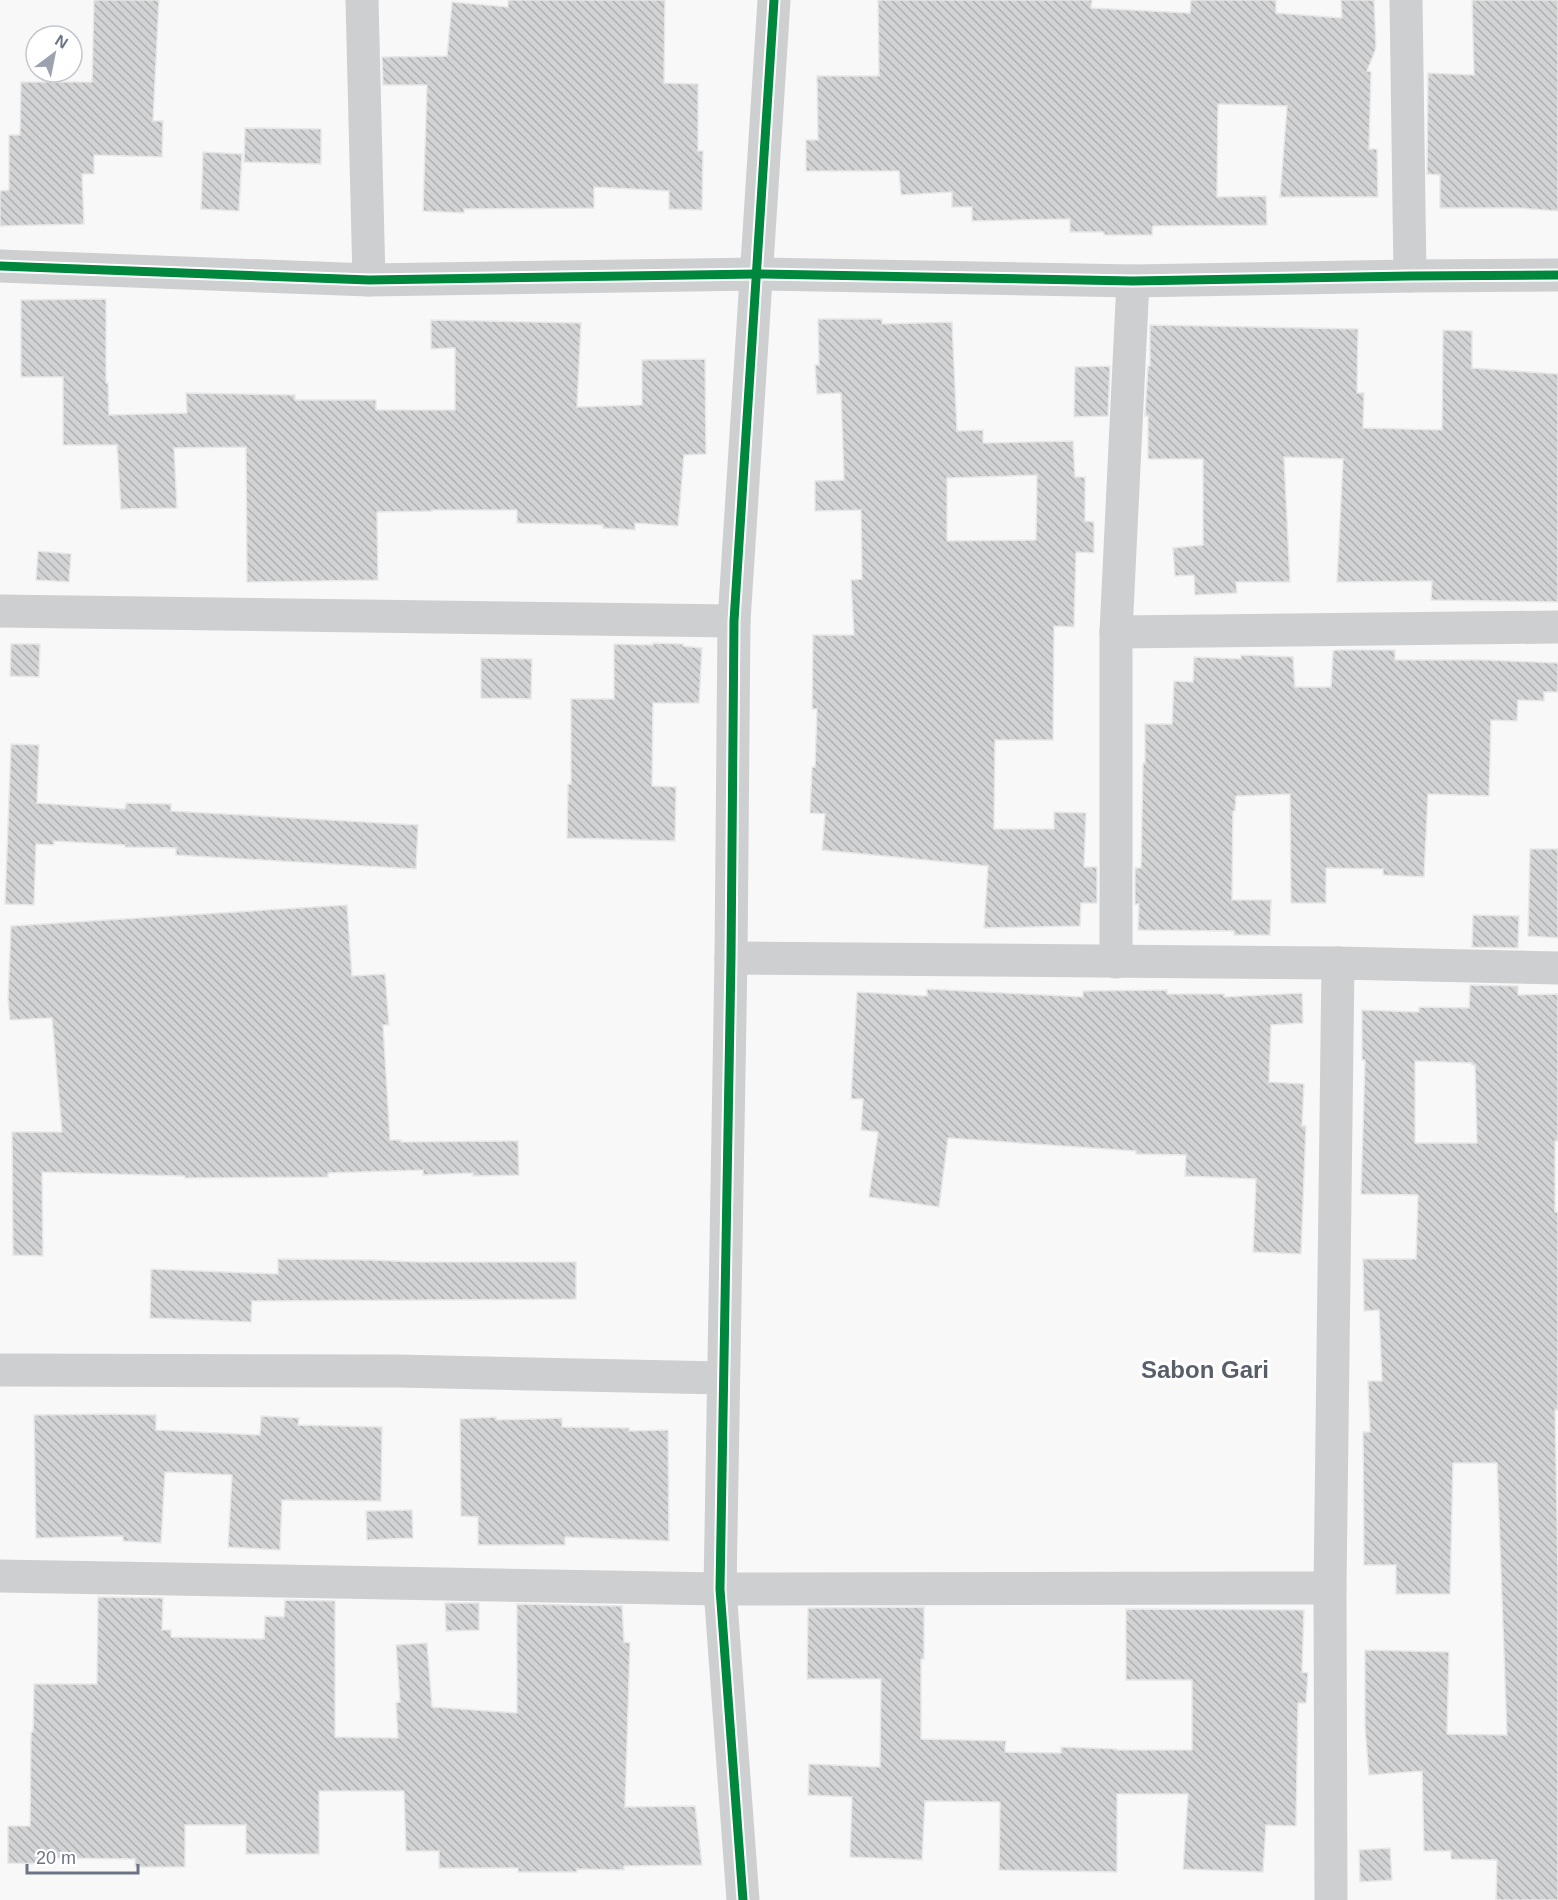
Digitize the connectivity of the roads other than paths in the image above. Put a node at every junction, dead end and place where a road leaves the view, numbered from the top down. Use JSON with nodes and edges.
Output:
{"nodes":[{"id":1,"x":362,"y":0,"type":"edge"},
{"id":2,"x":774,"y":0,"type":"edge"},
{"id":3,"x":1406,"y":0,"type":"edge"},
{"id":4,"x":0,"y":266,"type":"edge"},
{"id":5,"x":758,"y":274,"type":"junction"},
{"id":6,"x":1558,"y":275,"type":"edge"},
{"id":7,"x":1410,"y":276,"type":"junction"},
{"id":8,"x":369,"y":280,"type":"junction"},
{"id":9,"x":1133,"y":281,"type":"junction"},
{"id":10,"x":0,"y":611,"type":"edge"},
{"id":11,"x":734,"y":621,"type":"junction"},
{"id":12,"x":1558,"y":627,"type":"edge"},
{"id":13,"x":1116,"y":632,"type":"junction"},
{"id":14,"x":731,"y":958,"type":"junction"},
{"id":15,"x":1116,"y":962,"type":"junction"},
{"id":16,"x":1338,"y":963,"type":"junction"},
{"id":17,"x":1558,"y":968,"type":"edge"},
{"id":18,"x":0,"y":1370,"type":"edge"},
{"id":19,"x":723,"y":1378,"type":"junction"},
{"id":20,"x":0,"y":1576,"type":"edge"},
{"id":21,"x":1330,"y":1588,"type":"junction"},
{"id":22,"x":720,"y":1589,"type":"junction"},
{"id":23,"x":743,"y":1900,"type":"edge"},
{"id":24,"x":1331,"y":1900,"type":"edge"}],
"edges":[{"from":1,"to":8,"type":"street"},
{"from":2,"to":5,"type":"street"},
{"from":3,"to":7,"type":"street"},
{"from":4,"to":8,"type":"street"},
{"from":5,"to":8,"type":"street"},
{"from":5,"to":9,"type":"street"},
{"from":5,"to":11,"type":"street"},
{"from":6,"to":7,"type":"street"},
{"from":7,"to":9,"type":"street"},
{"from":9,"to":13,"type":"street"},
{"from":10,"to":11,"type":"street"},
{"from":11,"to":14,"type":"street"},
{"from":12,"to":13,"type":"street"},
{"from":13,"to":15,"type":"street"},
{"from":14,"to":15,"type":"street"},
{"from":14,"to":19,"type":"street"},
{"from":15,"to":16,"type":"street"},
{"from":16,"to":17,"type":"street"},
{"from":16,"to":21,"type":"street"},
{"from":18,"to":19,"type":"street"},
{"from":19,"to":22,"type":"street"},
{"from":20,"to":22,"type":"street"},
{"from":21,"to":22,"type":"street"},
{"from":21,"to":24,"type":"street"},
{"from":22,"to":23,"type":"street"}]}
